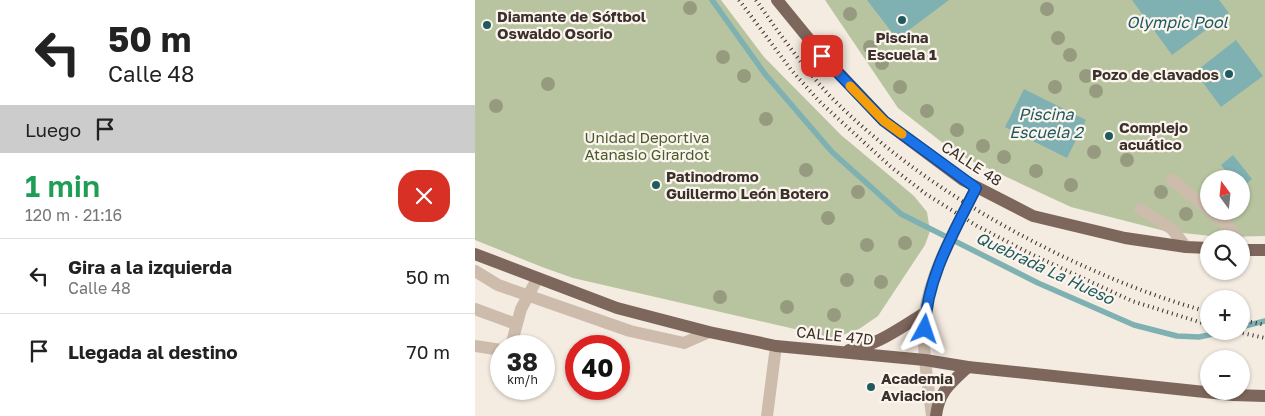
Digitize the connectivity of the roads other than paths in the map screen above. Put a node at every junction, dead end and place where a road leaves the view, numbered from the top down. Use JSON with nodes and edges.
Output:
{"nodes":[{"id":1,"x":777,"y":0,"type":"edge"},
{"id":2,"x":1172,"y":180,"type":"dead end"},
{"id":3,"x":976,"y":188,"type":"junction"},
{"id":4,"x":1200,"y":203,"type":"edge"},
{"id":5,"x":1140,"y":209,"type":"dead end"},
{"id":6,"x":1220,"y":220,"type":"edge"},
{"id":7,"x":1231,"y":230,"type":"edge"},
{"id":8,"x":1186,"y":247,"type":"junction"},
{"id":9,"x":1200,"y":248,"type":"edge"},
{"id":10,"x":1250,"y":248,"type":"edge"},
{"id":11,"x":1265,"y":250,"type":"edge"},
{"id":12,"x":475,"y":254,"type":"edge"},
{"id":13,"x":475,"y":271,"type":"edge"},
{"id":14,"x":537,"y":279,"type":"junction"},
{"id":15,"x":529,"y":296,"type":"junction"},
{"id":16,"x":475,"y":309,"type":"edge"},
{"id":17,"x":925,"y":313,"type":"junction"},
{"id":18,"x":516,"y":324,"type":"junction"},
{"id":19,"x":709,"y":332,"type":"junction"},
{"id":20,"x":514,"y":335,"type":"edge"},
{"id":21,"x":475,"y":346,"type":"edge"},
{"id":22,"x":775,"y":346,"type":"junction"},
{"id":23,"x":490,"y":348,"type":"edge"},
{"id":24,"x":837,"y":353,"type":"junction"},
{"id":25,"x":925,"y":360,"type":"junction"},
{"id":26,"x":968,"y":367,"type":"junction"},
{"id":27,"x":1265,"y":396,"type":"edge"},
{"id":28,"x":767,"y":416,"type":"edge"},
{"id":29,"x":932,"y":416,"type":"edge"},
{"id":30,"x":936,"y":416,"type":"edge"}],
"edges":[{"from":1,"to":3,"type":"main road","name":"CALLE 48"},
{"from":2,"to":4,"type":"street"},
{"from":3,"to":8,"type":"main road","name":"CALLE 48"},
{"from":3,"to":17,"type":"street"},
{"from":5,"to":8,"type":"street"},
{"from":6,"to":7,"type":"street"},
{"from":8,"to":9,"type":"main road","name":"CALLE 48"},
{"from":10,"to":11,"type":"main road"},
{"from":12,"to":14,"type":"main road","name":"CALLE 47D"},
{"from":13,"to":15,"type":"street"},
{"from":14,"to":15,"type":"street"},
{"from":14,"to":19,"type":"main road","name":"CALLE 47D"},
{"from":15,"to":18,"type":"street"},
{"from":15,"to":19,"type":"street"},
{"from":16,"to":18,"type":"street"},
{"from":17,"to":24,"type":"main road"},
{"from":17,"to":25,"type":"street"},
{"from":18,"to":20,"type":"street"},
{"from":19,"to":22,"type":"main road","name":"CALLE 47D"},
{"from":21,"to":23,"type":"street"},
{"from":22,"to":24,"type":"main road","name":"CALLE 47D"},
{"from":22,"to":28,"type":"street"},
{"from":24,"to":25,"type":"main road","name":"CALLE 47D"},
{"from":25,"to":26,"type":"main road","name":"CALLE 47D"},
{"from":25,"to":29,"type":"street"},
{"from":26,"to":27,"type":"main road","name":"CALLE 47D"},
{"from":26,"to":30,"type":"main road"}]}
